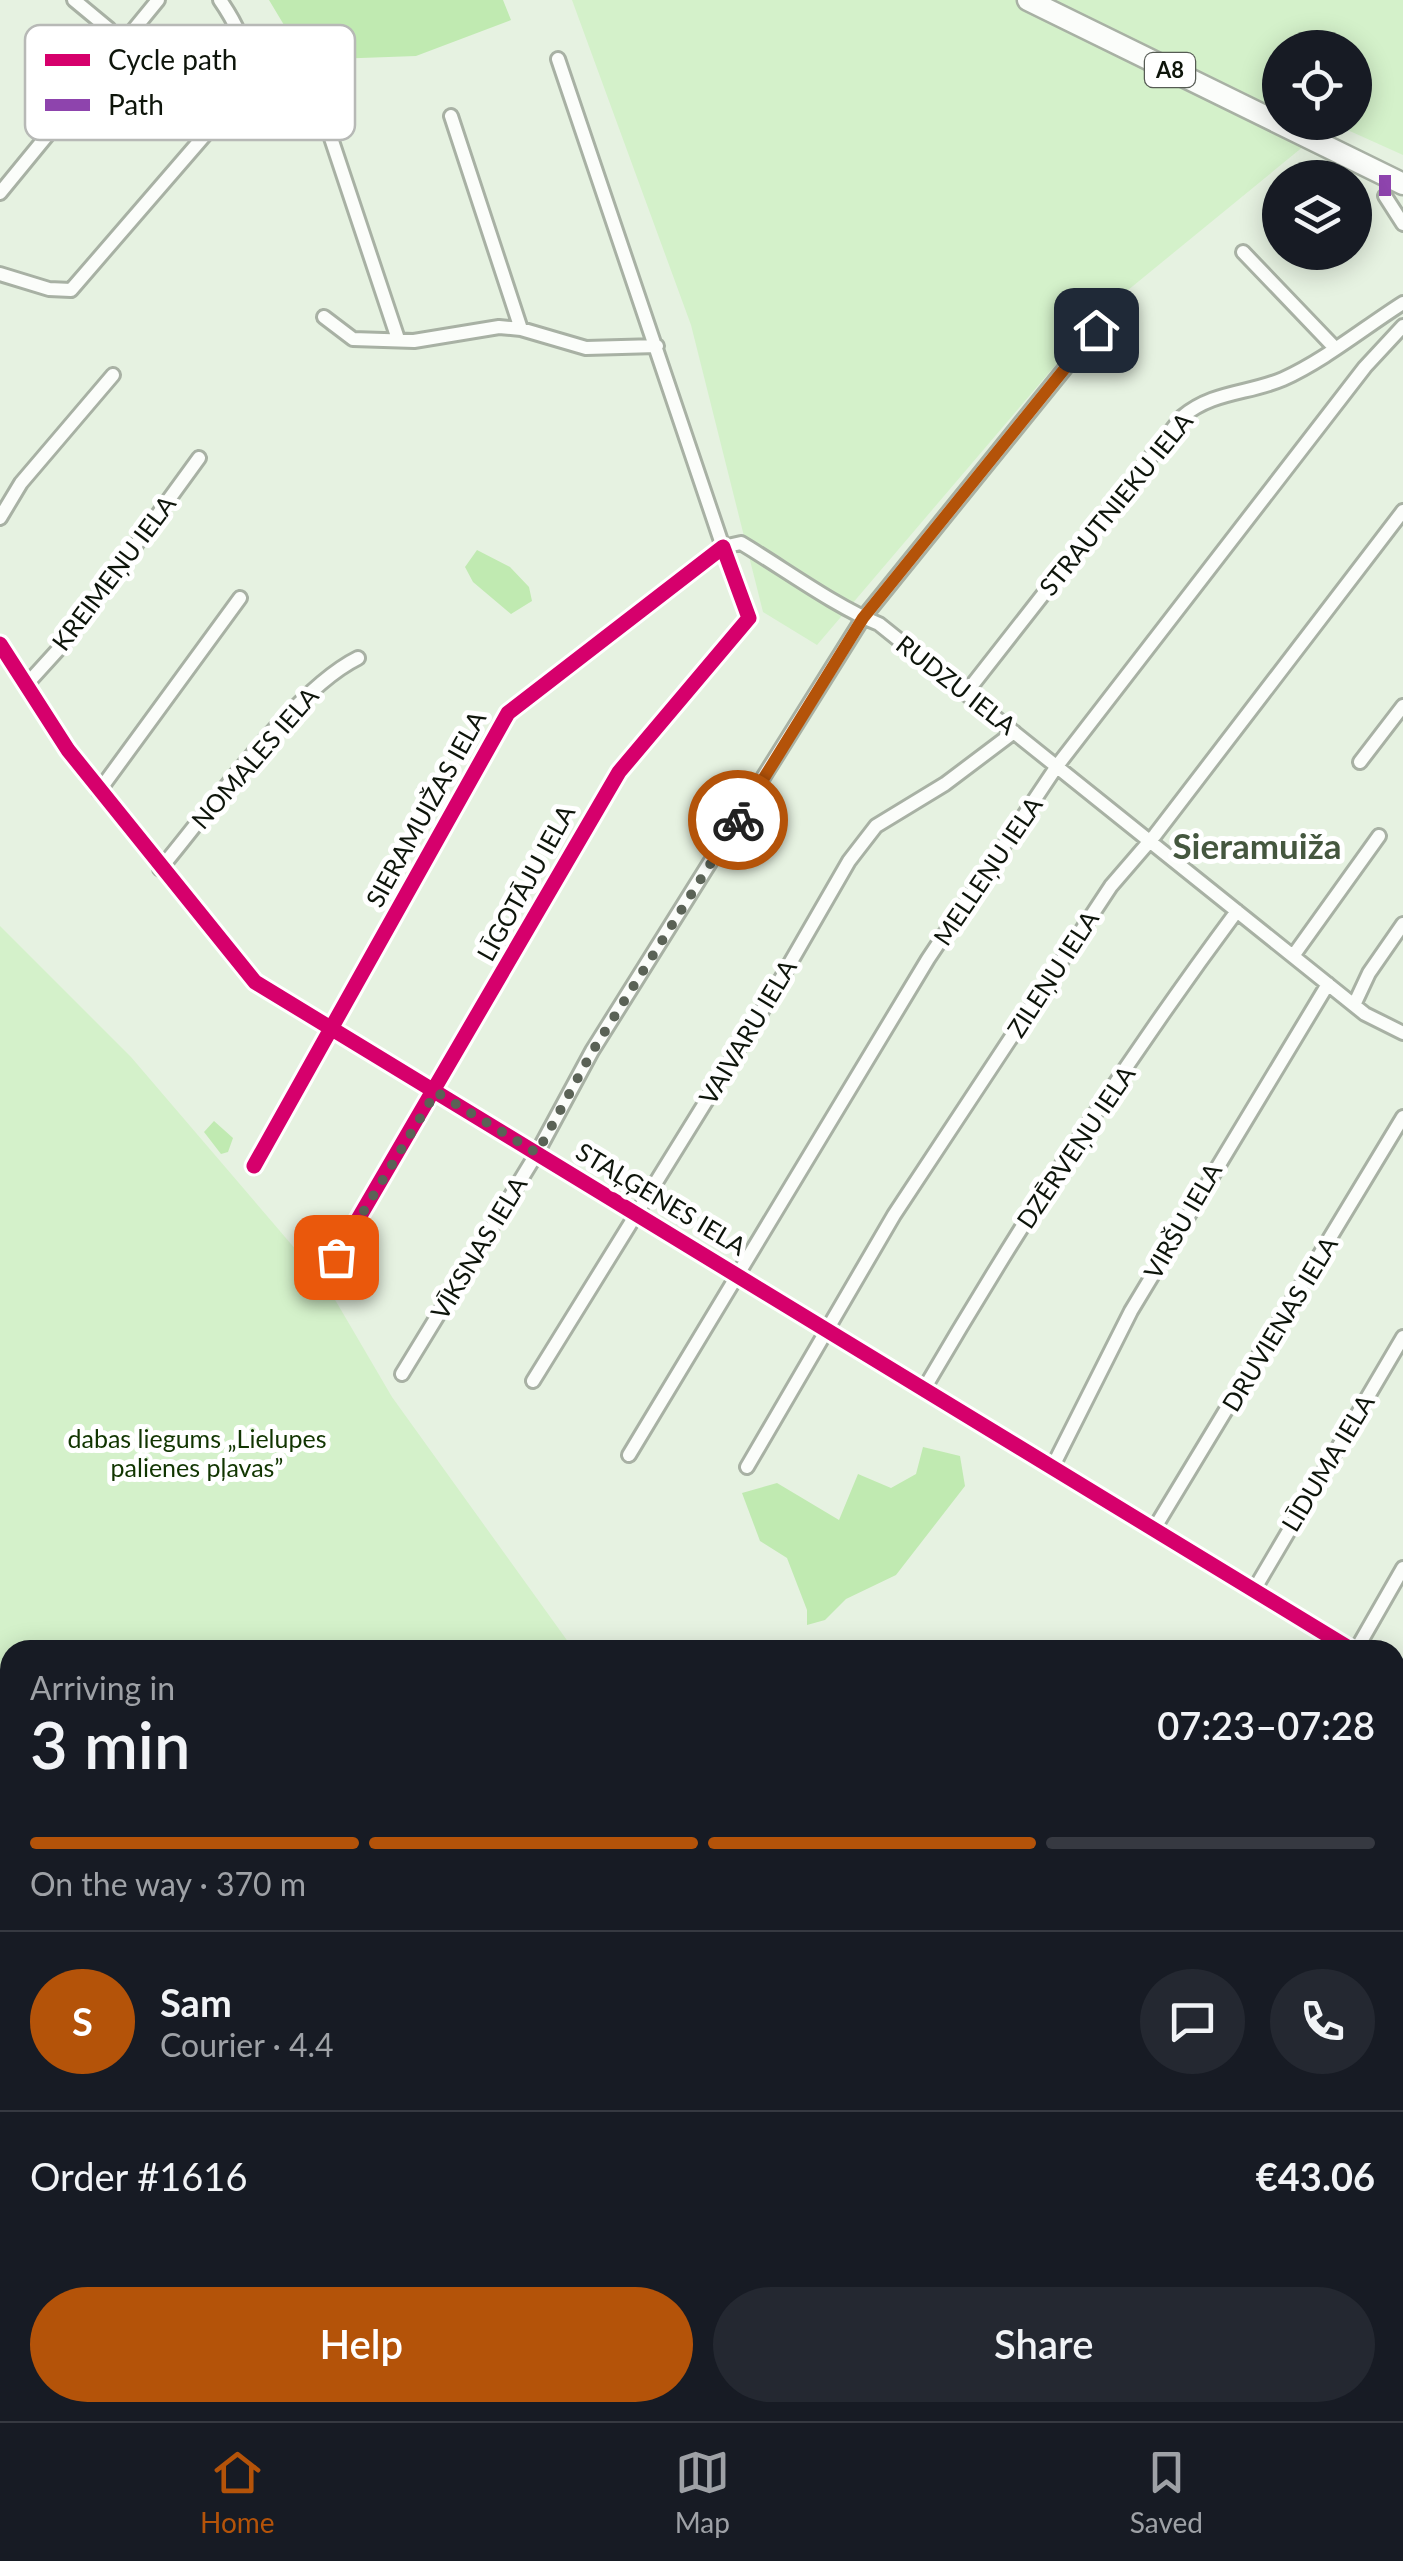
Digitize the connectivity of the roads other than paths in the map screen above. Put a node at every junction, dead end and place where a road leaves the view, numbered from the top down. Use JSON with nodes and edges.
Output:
{"nodes":[{"id":1,"x":74,"y":0,"type":"edge"},
{"id":2,"x":158,"y":0,"type":"edge"},
{"id":3,"x":220,"y":0,"type":"edge"},
{"id":4,"x":1028,"y":0,"type":"edge"},
{"id":5,"x":104,"y":25,"type":"edge"},
{"id":6,"x":138,"y":25,"type":"edge"},
{"id":7,"x":236,"y":25,"type":"edge"},
{"id":8,"x":558,"y":60,"type":"dead end"},
{"id":9,"x":451,"y":116,"type":"dead end"},
{"id":10,"x":43,"y":140,"type":"edge"},
{"id":11,"x":201,"y":140,"type":"edge"},
{"id":12,"x":332,"y":140,"type":"edge"},
{"id":13,"x":1403,"y":184,"type":"edge"},
{"id":14,"x":0,"y":193,"type":"edge"},
{"id":15,"x":1385,"y":196,"type":"dead end"},
{"id":16,"x":1403,"y":224,"type":"edge"},
{"id":17,"x":1243,"y":252,"type":"dead end"},
{"id":18,"x":0,"y":274,"type":"edge"},
{"id":19,"x":1403,"y":303,"type":"edge"},
{"id":20,"x":324,"y":318,"type":"dead end"},
{"id":21,"x":1403,"y":326,"type":"edge"},
{"id":22,"x":521,"y":329,"type":"junction"},
{"id":23,"x":1096,"y":330,"type":"dead end"},
{"id":24,"x":398,"y":339,"type":"junction"},
{"id":25,"x":657,"y":346,"type":"junction"},
{"id":26,"x":1334,"y":347,"type":"junction"},
{"id":27,"x":113,"y":375,"type":"dead end"},
{"id":28,"x":199,"y":458,"type":"dead end"},
{"id":29,"x":1403,"y":511,"type":"edge"},
{"id":30,"x":0,"y":518,"type":"edge"},
{"id":31,"x":723,"y":547,"type":"junction"},
{"id":32,"x":240,"y":598,"type":"dead end"},
{"id":33,"x":863,"y":618,"type":"junction"},
{"id":34,"x":0,"y":644,"type":"edge"},
{"id":35,"x":358,"y":658,"type":"dead end"},
{"id":36,"x":26,"y":685,"type":"junction"},
{"id":37,"x":966,"y":693,"type":"junction"},
{"id":38,"x":1403,"y":706,"type":"edge"},
{"id":39,"x":1014,"y":732,"type":"junction"},
{"id":40,"x":1360,"y":762,"type":"dead end"},
{"id":41,"x":1058,"y":766,"type":"junction"},
{"id":42,"x":100,"y":791,"type":"junction"},
{"id":43,"x":1378,"y":836,"type":"dead end"},
{"id":44,"x":1150,"y":841,"type":"junction"},
{"id":45,"x":160,"y":869,"type":"junction"},
{"id":46,"x":1237,"y":910,"type":"junction"},
{"id":47,"x":1403,"y":924,"type":"edge"},
{"id":48,"x":1293,"y":956,"type":"junction"},
{"id":49,"x":1328,"y":984,"type":"junction"},
{"id":50,"x":1354,"y":1005,"type":"junction"},
{"id":51,"x":331,"y":1030,"type":"junction"},
{"id":52,"x":1403,"y":1032,"type":"edge"},
{"id":53,"x":436,"y":1092,"type":"junction"},
{"id":54,"x":1403,"y":1116,"type":"edge"},
{"id":55,"x":537,"y":1153,"type":"junction"},
{"id":56,"x":254,"y":1166,"type":"dead end"},
{"id":57,"x":637,"y":1214,"type":"junction"},
{"id":58,"x":336,"y":1257,"type":"dead end"},
{"id":59,"x":735,"y":1273,"type":"junction"},
{"id":60,"x":826,"y":1330,"type":"junction"},
{"id":61,"x":1403,"y":1336,"type":"edge"},
{"id":62,"x":402,"y":1374,"type":"dead end"},
{"id":63,"x":533,"y":1381,"type":"dead end"},
{"id":64,"x":924,"y":1389,"type":"junction"},
{"id":65,"x":629,"y":1455,"type":"dead end"},
{"id":66,"x":1054,"y":1466,"type":"junction"},
{"id":67,"x":746,"y":1467,"type":"dead end"},
{"id":68,"x":1154,"y":1529,"type":"junction"},
{"id":69,"x":1403,"y":1568,"type":"edge"},
{"id":70,"x":1254,"y":1590,"type":"junction"},
{"id":71,"x":1337,"y":1640,"type":"edge"},
{"id":72,"x":1360,"y":1640,"type":"edge"}],
"edges":[{"from":1,"to":5,"type":"street"},
{"from":2,"to":6,"type":"street"},
{"from":3,"to":7,"type":"street"},
{"from":4,"to":13,"type":"highway","number":"A8"},
{"from":8,"to":25,"type":"street"},
{"from":9,"to":22,"type":"street"},
{"from":10,"to":14,"type":"street"},
{"from":11,"to":18,"type":"street"},
{"from":12,"to":24,"type":"street"},
{"from":15,"to":16,"type":"street"},
{"from":17,"to":26,"type":"street"},
{"from":19,"to":26,"type":"street","name":"STRAUTNIEKU IELA"},
{"from":20,"to":24,"type":"street"},
{"from":21,"to":41,"type":"street","name":"MELLEŅU IELA"},
{"from":22,"to":24,"type":"street"},
{"from":22,"to":25,"type":"street"},
{"from":23,"to":33,"type":"street","name":"VĪKSNAS IELA"},
{"from":25,"to":31,"type":"street"},
{"from":26,"to":37,"type":"street","name":"STRAUTNIEKU IELA"},
{"from":27,"to":30,"type":"street"},
{"from":28,"to":36,"type":"street","name":"KREIMEŅU IELA"},
{"from":29,"to":44,"type":"street","name":"ZILEŅU IELA"},
{"from":31,"to":33,"type":"street","name":"RUDZU IELA"},
{"from":31,"to":51,"type":"street","name":"SIERAMUIŽAS IELA"},
{"from":31,"to":53,"type":"street","name":"LĪGOTĀJU IELA"},
{"from":32,"to":42,"type":"street"},
{"from":33,"to":37,"type":"street","name":"RUDZU IELA"},
{"from":33,"to":55,"type":"street","name":"VĪKSNAS IELA"},
{"from":34,"to":36,"type":"street","name":"STAĻĢENES IELA"},
{"from":35,"to":45,"type":"street","name":"NOMALES IELA"},
{"from":36,"to":42,"type":"street","name":"STAĻĢENES IELA"},
{"from":37,"to":39,"type":"street","name":"RUDZU IELA"},
{"from":38,"to":40,"type":"street"},
{"from":39,"to":41,"type":"street","name":"RUDZU IELA"},
{"from":39,"to":57,"type":"street","name":"VAIVARU IELA"},
{"from":41,"to":44,"type":"street","name":"RUDZU IELA"},
{"from":41,"to":59,"type":"street","name":"MELLEŅU IELA"},
{"from":42,"to":45,"type":"street","name":"STAĻĢENES IELA"},
{"from":43,"to":48,"type":"street"},
{"from":44,"to":46,"type":"street","name":"RUDZU IELA"},
{"from":44,"to":60,"type":"street","name":"ZILEŅU IELA"},
{"from":45,"to":51,"type":"street","name":"STAĻĢENES IELA"},
{"from":46,"to":48,"type":"street","name":"RUDZU IELA"},
{"from":46,"to":64,"type":"street","name":"DZĒRVEŅU IELA"},
{"from":47,"to":50,"type":"street"},
{"from":48,"to":49,"type":"street","name":"RUDZU IELA"},
{"from":49,"to":50,"type":"street","name":"RUDZU IELA"},
{"from":49,"to":66,"type":"street","name":"VIRŠU IELA"},
{"from":50,"to":52,"type":"street","name":"RUDZU IELA"},
{"from":51,"to":53,"type":"street","name":"STAĻĢENES IELA"},
{"from":51,"to":56,"type":"street","name":"SIERAMUIŽAS IELA"},
{"from":53,"to":55,"type":"street","name":"STAĻĢENES IELA"},
{"from":53,"to":58,"type":"street","name":"LĪGOTĀJU IELA"},
{"from":54,"to":68,"type":"street","name":"DRUVIENAS IELA"},
{"from":55,"to":57,"type":"street","name":"STAĻĢENES IELA"},
{"from":55,"to":62,"type":"street","name":"VĪKSNAS IELA"},
{"from":57,"to":59,"type":"street","name":"STAĻĢENES IELA"},
{"from":57,"to":63,"type":"street","name":"VAIVARU IELA"},
{"from":59,"to":60,"type":"street","name":"STAĻĢENES IELA"},
{"from":59,"to":65,"type":"street","name":"MELLEŅU IELA"},
{"from":60,"to":64,"type":"street","name":"STAĻĢENES IELA"},
{"from":60,"to":67,"type":"street","name":"ZILEŅU IELA"},
{"from":61,"to":70,"type":"street","name":"LĪDUMA IELA"},
{"from":64,"to":66,"type":"street","name":"STAĻĢENES IELA"},
{"from":66,"to":68,"type":"street","name":"STAĻĢENES IELA"},
{"from":68,"to":70,"type":"street","name":"STAĻĢENES IELA"},
{"from":69,"to":72,"type":"street"},
{"from":70,"to":71,"type":"street","name":"STAĻĢENES IELA"}]}
